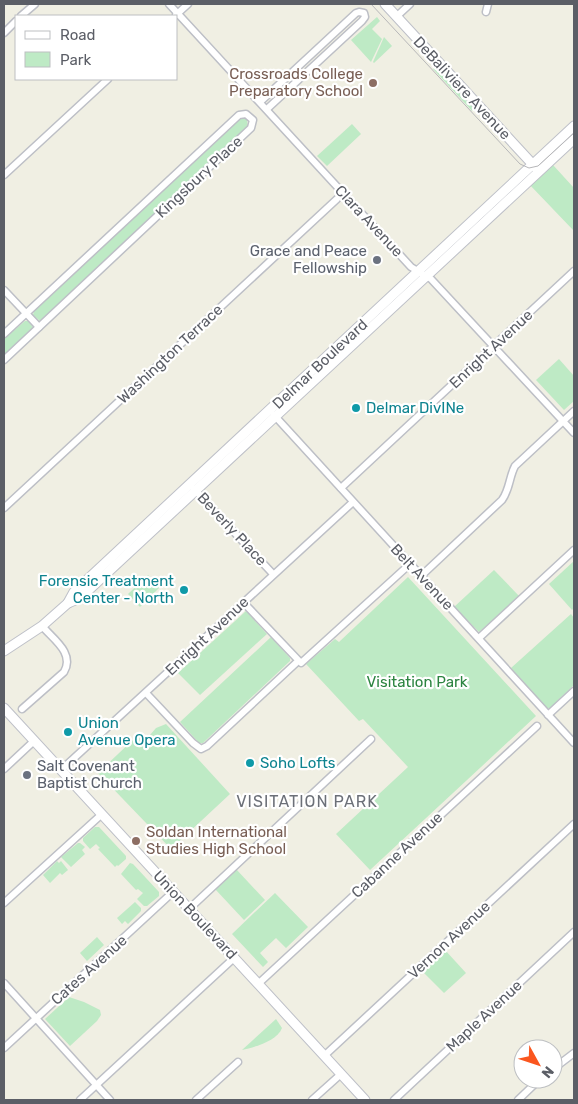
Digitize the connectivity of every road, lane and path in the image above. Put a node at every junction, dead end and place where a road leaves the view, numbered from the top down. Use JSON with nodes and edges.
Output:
{"nodes":[{"id":1,"x":35,"y":4,"type":"edge"},
{"id":2,"x":169,"y":4,"type":"edge"},
{"id":3,"x":188,"y":4,"type":"edge"},
{"id":4,"x":385,"y":4,"type":"edge"},
{"id":5,"x":410,"y":4,"type":"edge"},
{"id":6,"x":488,"y":4,"type":"edge"},
{"id":7,"x":486,"y":12,"type":"dead end"},
{"id":8,"x":23,"y":15,"type":"edge"},
{"id":9,"x":176,"y":15,"type":"edge"},
{"id":10,"x":396,"y":16,"type":"junction"},
{"id":11,"x":178,"y":17,"type":"edge"},
{"id":12,"x":15,"y":22,"type":"edge"},
{"id":13,"x":4,"y":33,"type":"edge"},
{"id":14,"x":107,"y":80,"type":"edge"},
{"id":15,"x":260,"y":102,"type":"junction"},
{"id":16,"x":267,"y":109,"type":"junction"},
{"id":17,"x":574,"y":126,"type":"edge"},
{"id":18,"x":574,"y":139,"type":"edge"},
{"id":19,"x":536,"y":168,"type":"junction"},
{"id":20,"x":4,"y":175,"type":"edge"},
{"id":21,"x":337,"y":199,"type":"dead end"},
{"id":22,"x":574,"y":271,"type":"edge"},
{"id":23,"x":422,"y":274,"type":"junction"},
{"id":24,"x":4,"y":290,"type":"edge"},
{"id":25,"x":26,"y":314,"type":"junction"},
{"id":26,"x":39,"y":327,"type":"junction"},
{"id":27,"x":4,"y":334,"type":"edge"},
{"id":28,"x":494,"y":346,"type":"junction"},
{"id":29,"x":4,"y":360,"type":"edge"},
{"id":30,"x":574,"y":411,"type":"edge"},
{"id":31,"x":273,"y":413,"type":"junction"},
{"id":32,"x":563,"y":421,"type":"junction"},
{"id":33,"x":574,"y":433,"type":"edge"},
{"id":34,"x":193,"y":487,"type":"junction"},
{"id":35,"x":341,"y":488,"type":"junction"},
{"id":36,"x":353,"y":502,"type":"junction"},
{"id":37,"x":4,"y":508,"type":"edge"},
{"id":38,"x":574,"y":550,"type":"edge"},
{"id":39,"x":410,"y":564,"type":"junction"},
{"id":40,"x":273,"y":574,"type":"junction"},
{"id":41,"x":421,"y":576,"type":"junction"},
{"id":42,"x":244,"y":603,"type":"junction"},
{"id":43,"x":42,"y":626,"type":"junction"},
{"id":44,"x":479,"y":638,"type":"junction"},
{"id":45,"x":4,"y":651,"type":"edge"},
{"id":46,"x":296,"y":665,"type":"junction"},
{"id":47,"x":574,"y":691,"type":"edge"},
{"id":48,"x":146,"y":692,"type":"junction"},
{"id":49,"x":4,"y":708,"type":"edge"},
{"id":50,"x":22,"y":709,"type":"dead end"},
{"id":51,"x":548,"y":715,"type":"junction"},
{"id":52,"x":537,"y":726,"type":"dead end"},
{"id":53,"x":371,"y":739,"type":"dead end"},
{"id":54,"x":34,"y":741,"type":"junction"},
{"id":55,"x":574,"y":743,"type":"edge"},
{"id":56,"x":4,"y":769,"type":"edge"},
{"id":57,"x":61,"y":770,"type":"junction"},
{"id":58,"x":102,"y":814,"type":"junction"},
{"id":59,"x":574,"y":824,"type":"edge"},
{"id":60,"x":173,"y":892,"type":"junction"},
{"id":61,"x":4,"y":903,"type":"edge"},
{"id":62,"x":189,"y":909,"type":"junction"},
{"id":63,"x":574,"y":932,"type":"edge"},
{"id":64,"x":234,"y":958,"type":"junction"},
{"id":65,"x":4,"y":983,"type":"edge"},
{"id":66,"x":258,"y":984,"type":"junction"},
{"id":67,"x":36,"y":1018,"type":"junction"},
{"id":68,"x":4,"y":1048,"type":"edge"},
{"id":69,"x":574,"y":1053,"type":"edge"},
{"id":70,"x":324,"y":1056,"type":"junction"},
{"id":71,"x":563,"y":1061,"type":"edge"},
{"id":72,"x":238,"y":1062,"type":"dead end"},
{"id":73,"x":341,"y":1074,"type":"junction"},
{"id":74,"x":97,"y":1085,"type":"junction"},
{"id":75,"x":530,"y":1089,"type":"edge"},
{"id":76,"x":80,"y":1100,"type":"edge"},
{"id":77,"x":110,"y":1100,"type":"edge"},
{"id":78,"x":196,"y":1100,"type":"edge"},
{"id":79,"x":312,"y":1100,"type":"edge"},
{"id":80,"x":365,"y":1100,"type":"edge"},
{"id":81,"x":394,"y":1100,"type":"edge"},
{"id":82,"x":518,"y":1100,"type":"edge"}],
"edges":[{"from":1,"to":8,"type":"street"},
{"from":2,"to":9,"type":"street","name":"Clara Avenue"},
{"from":3,"to":9,"type":"street"},
{"from":4,"to":10,"type":"main road","name":"DeBaliviere Avenue"},
{"from":5,"to":10,"type":"street"},
{"from":6,"to":7,"type":"street"},
{"from":10,"to":19,"type":"main road","name":"DeBaliviere Avenue"},
{"from":11,"to":15,"type":"street","name":"Clara Avenue"},
{"from":12,"to":13,"type":"street"},
{"from":14,"to":20,"type":"street"},
{"from":15,"to":16,"type":"street","name":"Clara Avenue"},
{"from":15,"to":16,"type":"street"},
{"from":16,"to":23,"type":"street","name":"Clara Avenue"},
{"from":17,"to":19,"type":"main road","name":"Delmar Boulevard"},
{"from":18,"to":19,"type":"main road","name":"Delmar Boulevard"},
{"from":19,"to":23,"type":"main road","name":"Delmar Boulevard"},
{"from":21,"to":37,"type":"street","name":"Washington Terrace"},
{"from":22,"to":28,"type":"street","name":"Enright Avenue"},
{"from":23,"to":28,"type":"street","name":"Clara Avenue"},
{"from":23,"to":31,"type":"main road","name":"Delmar Boulevard"},
{"from":24,"to":25,"type":"street"},
{"from":25,"to":26,"type":"street"},
{"from":25,"to":26,"type":"street","name":"Kingsbury Place"},
{"from":25,"to":27,"type":"street","name":"Kingsbury Place"},
{"from":26,"to":29,"type":"street","name":"Kingsbury Place"},
{"from":28,"to":32,"type":"street","name":"Clara Avenue"},
{"from":28,"to":35,"type":"street","name":"Enright Avenue"},
{"from":30,"to":32,"type":"street"},
{"from":31,"to":34,"type":"main road","name":"Delmar Boulevard"},
{"from":31,"to":35,"type":"street","name":"Belt Avenue"},
{"from":32,"to":33,"type":"street","name":"Clara Avenue"},
{"from":32,"to":41,"type":"street"},
{"from":34,"to":40,"type":"street","name":"Beverly Place"},
{"from":34,"to":43,"type":"main road","name":"Delmar Boulevard"},
{"from":35,"to":36,"type":"street","name":"Belt Avenue"},
{"from":36,"to":39,"type":"street","name":"Belt Avenue"},
{"from":36,"to":40,"type":"street","name":"Enright Avenue"},
{"from":38,"to":44,"type":"street"},
{"from":39,"to":41,"type":"street","name":"Belt Avenue"},
{"from":39,"to":46,"type":"street"},
{"from":40,"to":42,"type":"street","name":"Enright Avenue"},
{"from":41,"to":44,"type":"street","name":"Belt Avenue"},
{"from":42,"to":46,"type":"street"},
{"from":42,"to":48,"type":"street","name":"Enright Avenue"},
{"from":43,"to":45,"type":"main road","name":"Delmar Boulevard"},
{"from":43,"to":50,"type":"street"},
{"from":44,"to":51,"type":"street","name":"Belt Avenue"},
{"from":46,"to":48,"type":"street"},
{"from":47,"to":51,"type":"street"},
{"from":48,"to":57,"type":"street","name":"Enright Avenue"},
{"from":49,"to":54,"type":"main road","name":"Union Boulevard"},
{"from":51,"to":55,"type":"street","name":"Belt Avenue"},
{"from":52,"to":66,"type":"street","name":"Cabanne Avenue"},
{"from":53,"to":62,"type":"street"},
{"from":54,"to":56,"type":"street"},
{"from":54,"to":57,"type":"main road","name":"Union Boulevard"},
{"from":57,"to":58,"type":"main road","name":"Union Boulevard"},
{"from":58,"to":60,"type":"main road","name":"Union Boulevard"},
{"from":58,"to":61,"type":"street"},
{"from":59,"to":70,"type":"street","name":"Vernon Avenue"},
{"from":60,"to":62,"type":"main road","name":"Union Boulevard"},
{"from":60,"to":67,"type":"street","name":"Cates Avenue"},
{"from":62,"to":64,"type":"main road","name":"Union Boulevard"},
{"from":63,"to":81,"type":"street","name":"Maple Avenue"},
{"from":64,"to":66,"type":"main road","name":"Union Boulevard"},
{"from":64,"to":74,"type":"street"},
{"from":65,"to":67,"type":"street"},
{"from":66,"to":70,"type":"main road","name":"Union Boulevard"},
{"from":67,"to":68,"type":"street","name":"Cates Avenue"},
{"from":67,"to":74,"type":"street"},
{"from":69,"to":71,"type":"street"},
{"from":70,"to":73,"type":"main road","name":"Union Boulevard"},
{"from":72,"to":78,"type":"street"},
{"from":73,"to":79,"type":"street"},
{"from":73,"to":80,"type":"main road","name":"Union Boulevard"},
{"from":74,"to":76,"type":"street"},
{"from":74,"to":77,"type":"street"},
{"from":75,"to":82,"type":"street"}]}
